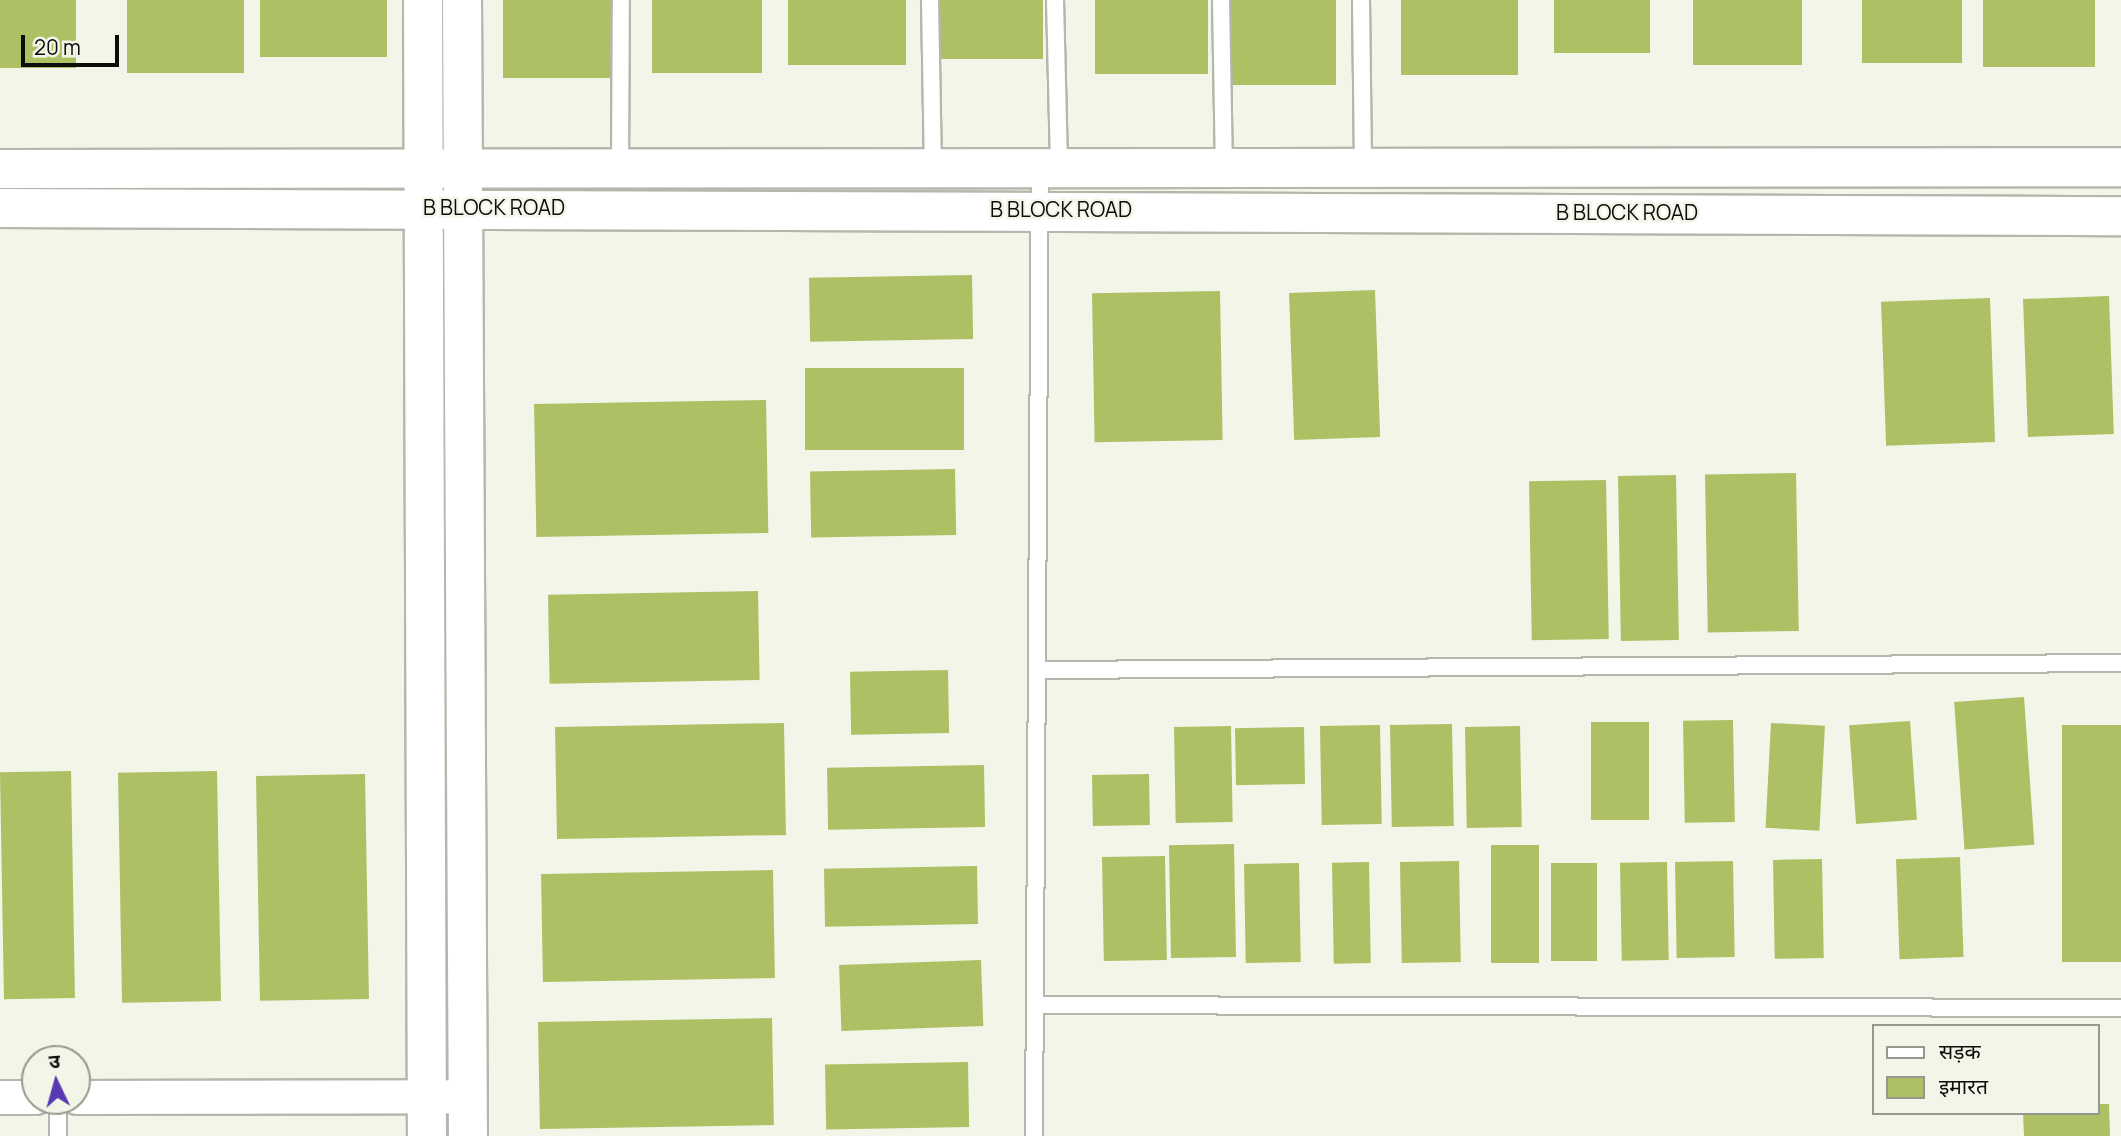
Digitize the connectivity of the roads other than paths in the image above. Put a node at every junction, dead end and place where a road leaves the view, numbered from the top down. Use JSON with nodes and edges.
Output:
{"nodes":[{"id":1,"x":424,"y":0,"type":"edge"},
{"id":2,"x":462,"y":0,"type":"edge"},
{"id":3,"x":621,"y":0,"type":"edge"},
{"id":4,"x":930,"y":0,"type":"edge"},
{"id":5,"x":1055,"y":0,"type":"edge"},
{"id":6,"x":1220,"y":0,"type":"edge"},
{"id":7,"x":1361,"y":0,"type":"edge"},
{"id":8,"x":424,"y":167,"type":"junction"},
{"id":9,"x":462,"y":167,"type":"junction"},
{"id":10,"x":620,"y":167,"type":"junction"},
{"id":11,"x":933,"y":167,"type":"junction"},
{"id":12,"x":1049,"y":167,"type":"junction"},
{"id":13,"x":1224,"y":167,"type":"junction"},
{"id":14,"x":1363,"y":167,"type":"junction"},
{"id":15,"x":2121,"y":167,"type":"edge"},
{"id":16,"x":0,"y":169,"type":"edge"},
{"id":17,"x":424,"y":207,"type":"junction"},
{"id":18,"x":461,"y":207,"type":"junction"},
{"id":19,"x":0,"y":208,"type":"edge"},
{"id":20,"x":1040,"y":209,"type":"junction"},
{"id":21,"x":2121,"y":216,"type":"edge"},
{"id":22,"x":2121,"y":663,"type":"edge"},
{"id":23,"x":1041,"y":670,"type":"junction"},
{"id":24,"x":1035,"y":1005,"type":"junction"},
{"id":25,"x":2121,"y":1008,"type":"edge"},
{"id":26,"x":428,"y":1096,"type":"junction"},
{"id":27,"x":467,"y":1096,"type":"junction"},
{"id":28,"x":0,"y":1097,"type":"edge"},
{"id":29,"x":21,"y":1097,"type":"edge"},
{"id":30,"x":91,"y":1097,"type":"edge"},
{"id":31,"x":58,"y":1115,"type":"edge"},
{"id":32,"x":58,"y":1136,"type":"edge"},
{"id":33,"x":427,"y":1136,"type":"edge"},
{"id":34,"x":468,"y":1136,"type":"edge"},
{"id":35,"x":1034,"y":1136,"type":"edge"}],
"edges":[{"from":1,"to":8,"type":"street"},
{"from":2,"to":9,"type":"street"},
{"from":3,"to":10,"type":"lane"},
{"from":4,"to":11,"type":"lane"},
{"from":5,"to":12,"type":"lane"},
{"from":6,"to":13,"type":"lane"},
{"from":7,"to":14,"type":"lane"},
{"from":8,"to":9,"type":"street","name":"B BLOCK ROAD"},
{"from":8,"to":16,"type":"street","name":"B BLOCK ROAD"},
{"from":8,"to":17,"type":"street"},
{"from":9,"to":10,"type":"street","name":"B BLOCK ROAD"},
{"from":9,"to":18,"type":"street"},
{"from":10,"to":11,"type":"street","name":"B BLOCK ROAD"},
{"from":11,"to":12,"type":"street","name":"B BLOCK ROAD"},
{"from":12,"to":13,"type":"street","name":"B BLOCK ROAD"},
{"from":12,"to":20,"type":"lane"},
{"from":13,"to":14,"type":"street","name":"B BLOCK ROAD"},
{"from":14,"to":15,"type":"street","name":"B BLOCK ROAD"},
{"from":17,"to":18,"type":"street","name":"B BLOCK ROAD"},
{"from":17,"to":19,"type":"street","name":"B BLOCK ROAD"},
{"from":17,"to":26,"type":"street"},
{"from":18,"to":20,"type":"street","name":"B BLOCK ROAD"},
{"from":18,"to":27,"type":"street"},
{"from":20,"to":21,"type":"street","name":"B BLOCK ROAD"},
{"from":20,"to":23,"type":"lane"},
{"from":22,"to":23,"type":"lane"},
{"from":23,"to":24,"type":"lane"},
{"from":24,"to":25,"type":"lane"},
{"from":24,"to":35,"type":"lane"},
{"from":26,"to":27,"type":"street"},
{"from":26,"to":30,"type":"street"},
{"from":26,"to":33,"type":"street"},
{"from":27,"to":34,"type":"street"},
{"from":28,"to":29,"type":"street"},
{"from":31,"to":32,"type":"lane"}]}
